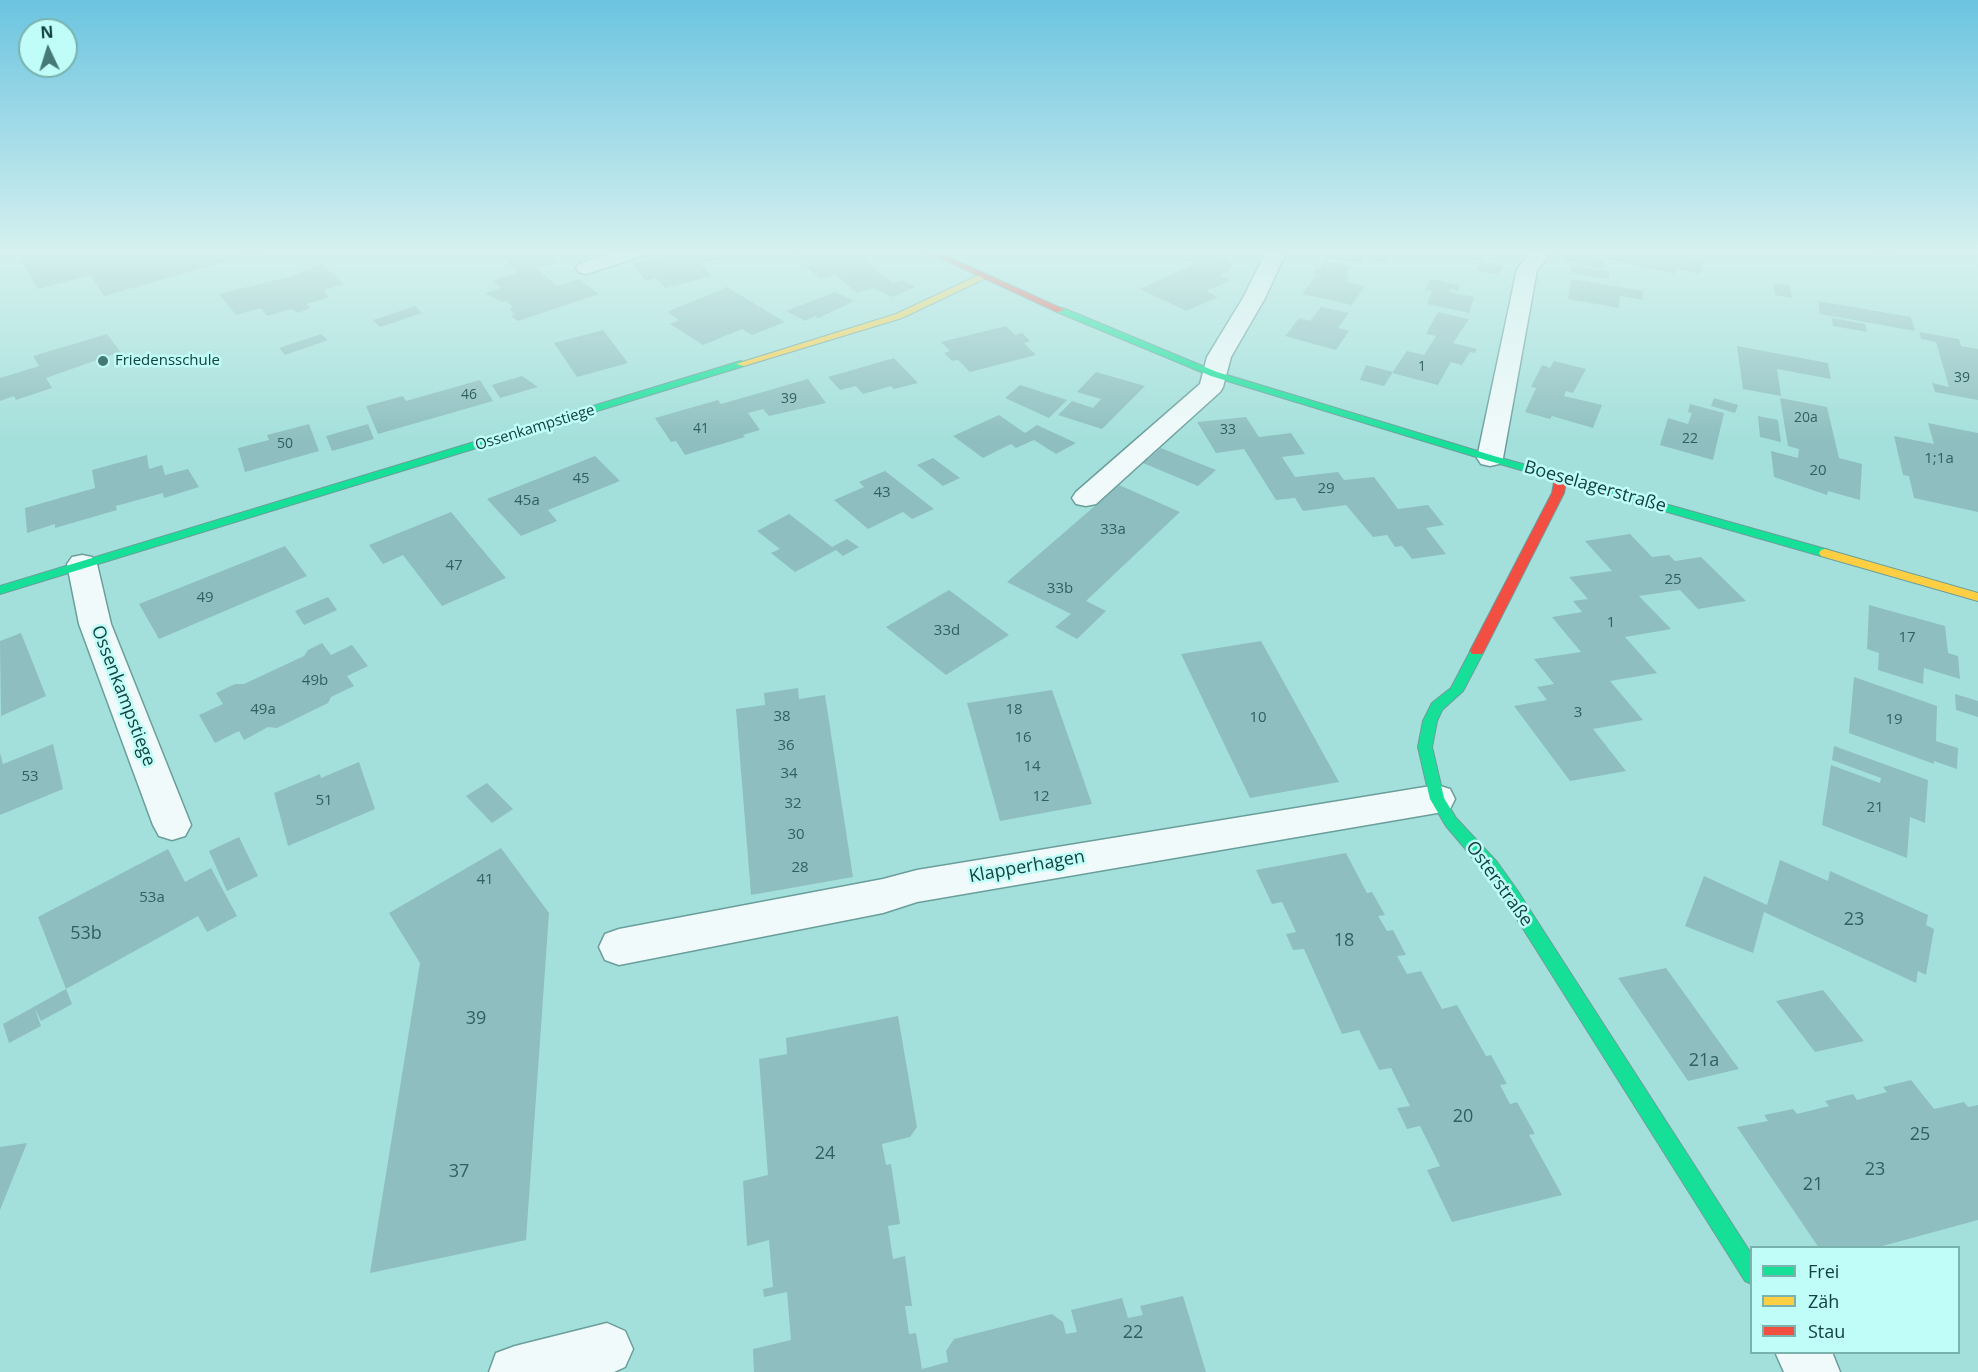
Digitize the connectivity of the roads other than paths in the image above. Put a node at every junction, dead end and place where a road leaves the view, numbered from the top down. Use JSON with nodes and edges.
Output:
{"nodes":[{"id":1,"x":903,"y":314,"type":"edge"},
{"id":2,"x":1069,"y":314,"type":"edge"},
{"id":3,"x":1244,"y":314,"type":"edge"},
{"id":4,"x":1518,"y":314,"type":"edge"},
{"id":5,"x":1214,"y":374,"type":"junction"},
{"id":6,"x":1490,"y":458,"type":"junction"},
{"id":7,"x":1561,"y":477,"type":"junction"},
{"id":8,"x":1086,"y":498,"type":"dead end"},
{"id":9,"x":82,"y":564,"type":"junction"},
{"id":10,"x":0,"y":590,"type":"edge"},
{"id":11,"x":1978,"y":597,"type":"edge"},
{"id":12,"x":1437,"y":798,"type":"junction"},
{"id":13,"x":171,"y":825,"type":"dead end"},
{"id":14,"x":619,"y":947,"type":"dead end"},
{"id":15,"x":1750,"y":1271,"type":"edge"},
{"id":16,"x":607,"y":1349,"type":"dead end"},
{"id":17,"x":1803,"y":1354,"type":"edge"},
{"id":18,"x":515,"y":1372,"type":"edge"},
{"id":19,"x":1814,"y":1372,"type":"edge"}],
"edges":[{"from":1,"to":9,"type":"street","name":"Ossenkampstiege"},
{"from":2,"to":5,"type":"street","name":"Boeselagerstraße"},
{"from":3,"to":5,"type":"street"},
{"from":4,"to":6,"type":"street"},
{"from":5,"to":6,"type":"street","name":"Boeselagerstraße"},
{"from":5,"to":8,"type":"street"},
{"from":6,"to":7,"type":"street","name":"Boeselagerstraße"},
{"from":7,"to":11,"type":"street","name":"Boeselagerstraße"},
{"from":7,"to":12,"type":"street","name":"Osterstraße"},
{"from":9,"to":10,"type":"street","name":"Ossenkampstiege"},
{"from":9,"to":13,"type":"street","name":"Ossenkampstiege"},
{"from":12,"to":14,"type":"street","name":"Klapperhagen"},
{"from":12,"to":15,"type":"street","name":"Osterstraße"},
{"from":16,"to":18,"type":"street"},
{"from":17,"to":19,"type":"street"}]}
